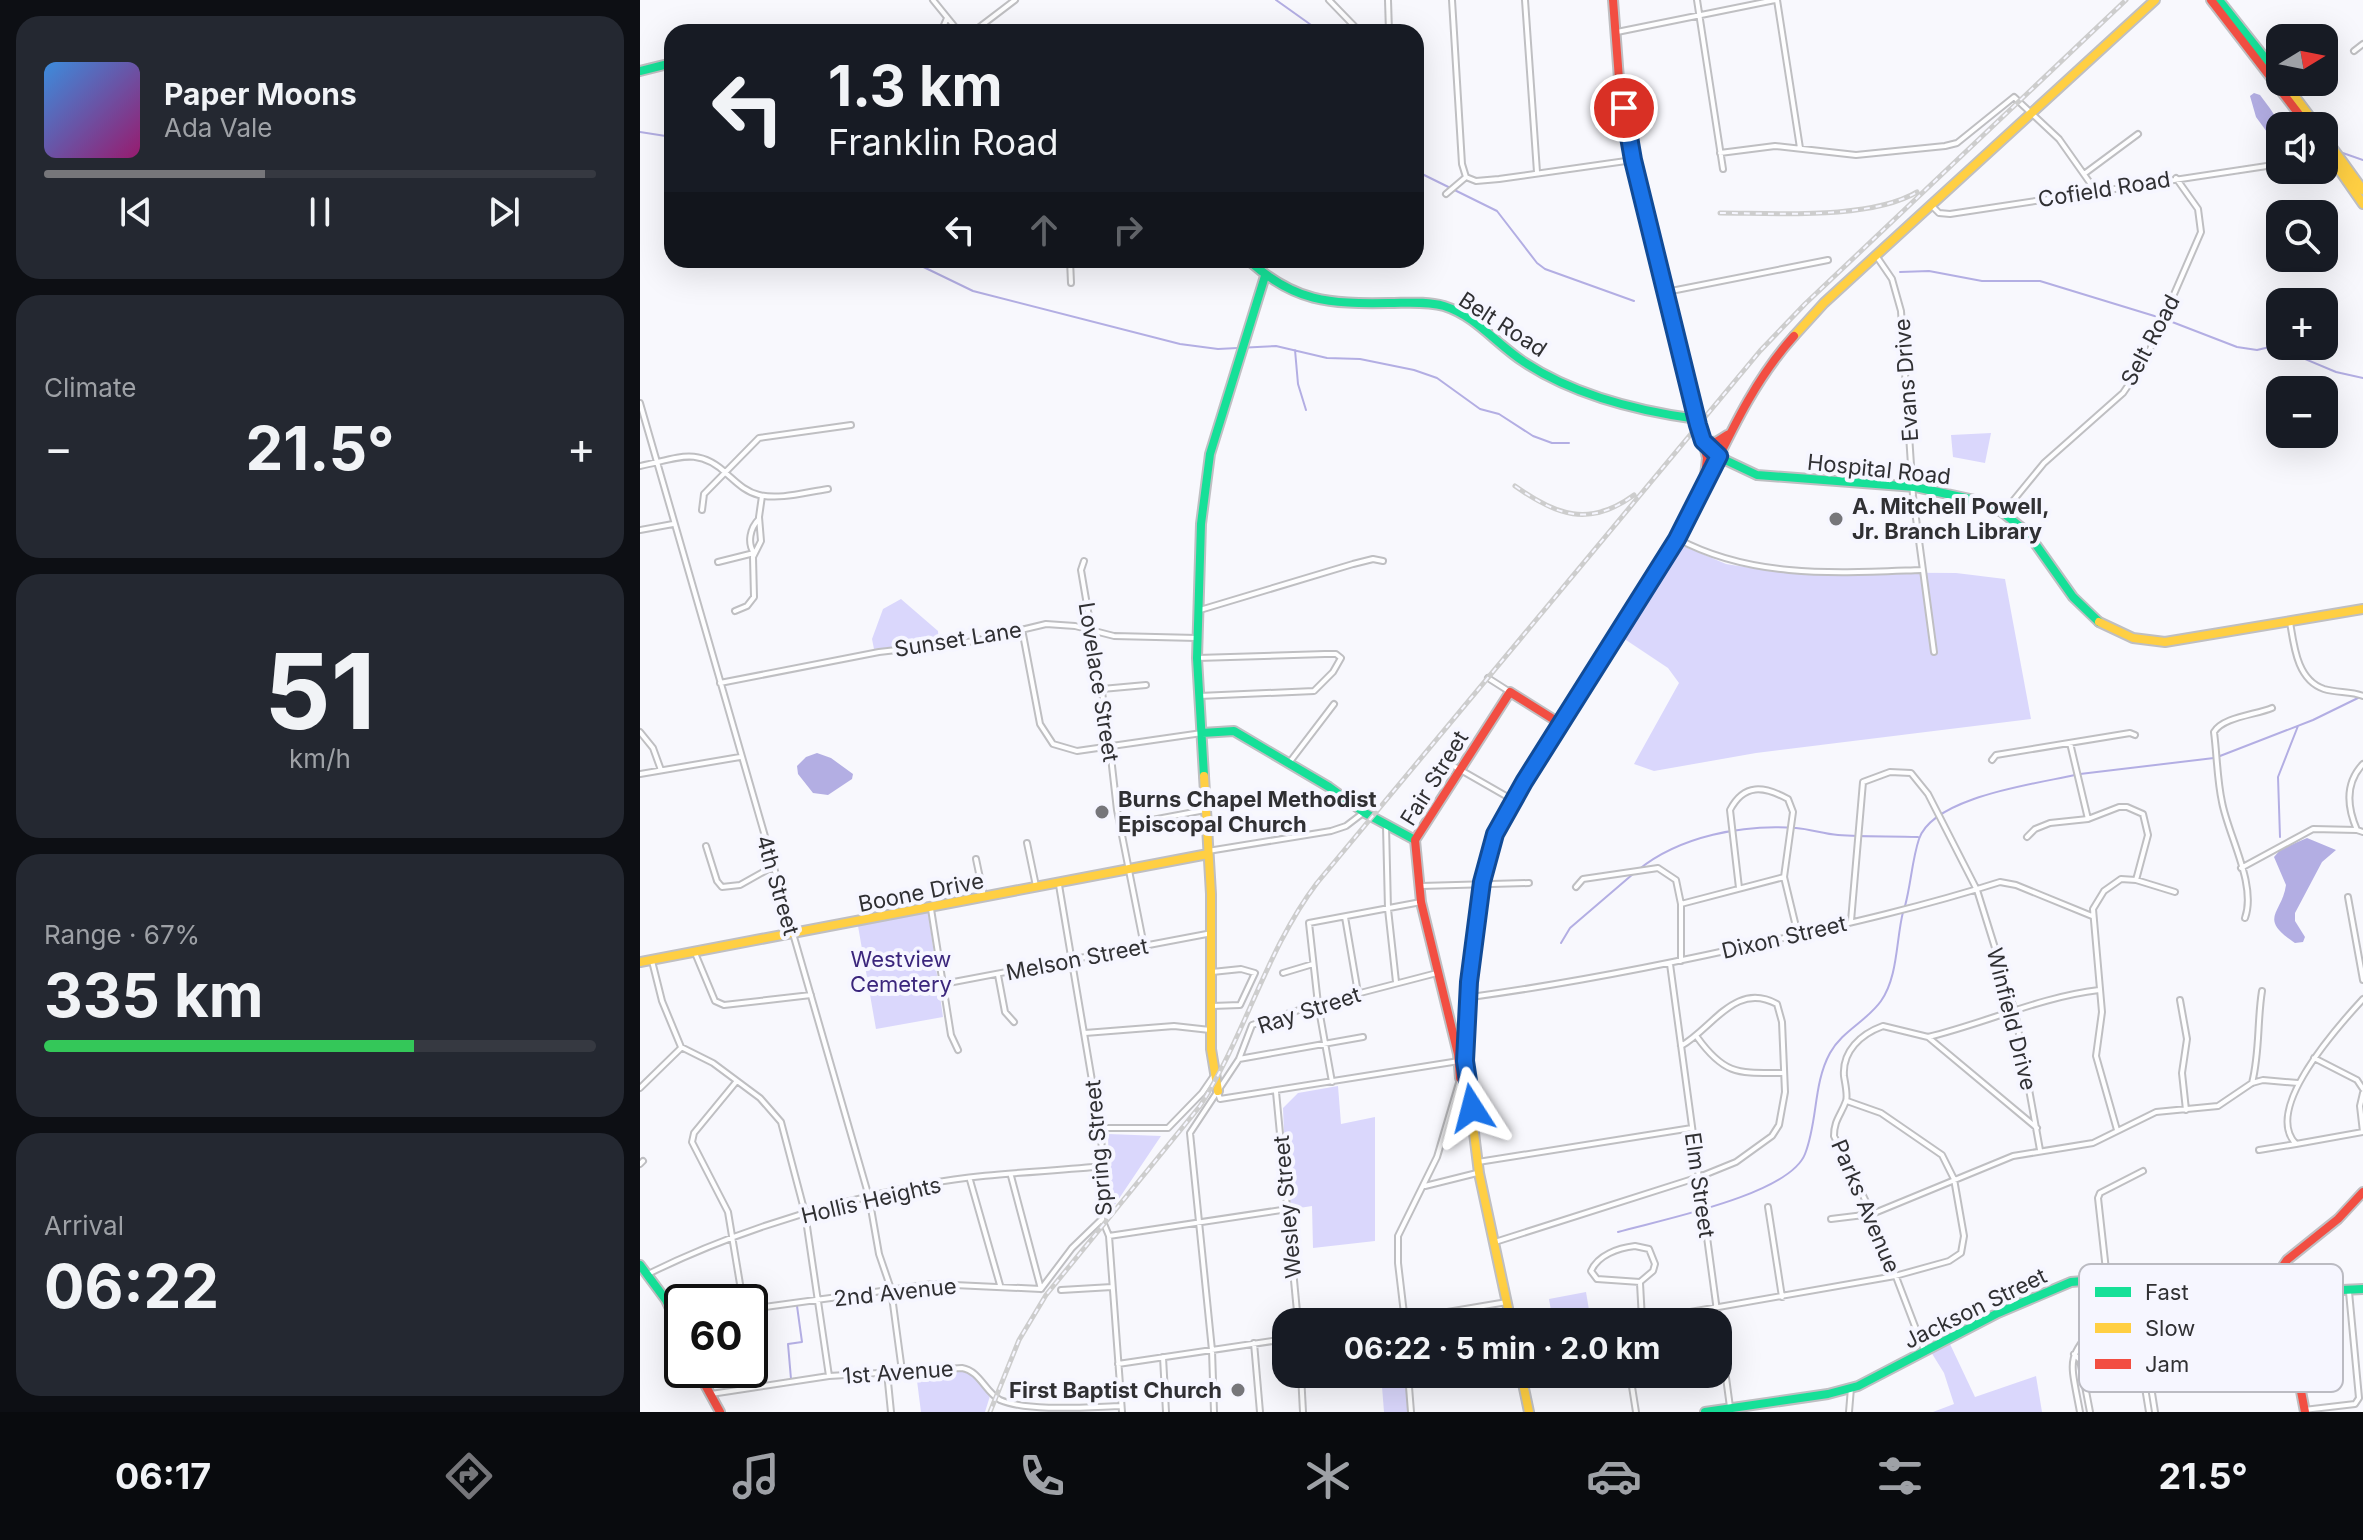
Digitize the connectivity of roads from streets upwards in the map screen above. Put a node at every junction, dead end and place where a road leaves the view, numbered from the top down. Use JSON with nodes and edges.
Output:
{"nodes":[{"id":1,"x":933,"y":0,"type":"edge"},
{"id":2,"x":1015,"y":0,"type":"edge"},
{"id":3,"x":1329,"y":0,"type":"edge"},
{"id":4,"x":1388,"y":0,"type":"edge"},
{"id":5,"x":1452,"y":0,"type":"edge"},
{"id":6,"x":1525,"y":0,"type":"edge"},
{"id":7,"x":1613,"y":0,"type":"edge"},
{"id":8,"x":1697,"y":0,"type":"edge"},
{"id":9,"x":1776,"y":0,"type":"edge"},
{"id":10,"x":2155,"y":0,"type":"edge"},
{"id":11,"x":2211,"y":0,"type":"edge"},
{"id":12,"x":2219,"y":0,"type":"edge"},
{"id":13,"x":1699,"y":16,"type":"junction"},
{"id":14,"x":947,"y":18,"type":"junction"},
{"id":15,"x":944,"y":24,"type":"edge"},
{"id":16,"x":952,"y":24,"type":"edge"},
{"id":17,"x":984,"y":24,"type":"edge"},
{"id":18,"x":1352,"y":24,"type":"edge"},
{"id":19,"x":1389,"y":24,"type":"edge"},
{"id":20,"x":1614,"y":32,"type":"junction"},
{"id":21,"x":2363,"y":44,"type":"edge"},
{"id":22,"x":2354,"y":51,"type":"dead end"},
{"id":23,"x":2266,"y":59,"type":"edge"},
{"id":24,"x":664,"y":65,"type":"edge"},
{"id":25,"x":640,"y":71,"type":"edge"},
{"id":26,"x":2297,"y":112,"type":"edge"},
{"id":27,"x":2034,"y":113,"type":"junction"},
{"id":28,"x":2138,"y":134,"type":"dead end"},
{"id":29,"x":1800,"y":148,"type":"junction"},
{"id":30,"x":1720,"y":153,"type":"junction"},
{"id":31,"x":2338,"y":155,"type":"edge"},
{"id":32,"x":1633,"y":160,"type":"junction"},
{"id":33,"x":2266,"y":166,"type":"edge"},
{"id":34,"x":2338,"y":168,"type":"edge"},
{"id":35,"x":1723,"y":169,"type":"dead end"},
{"id":36,"x":1537,"y":172,"type":"junction"},
{"id":37,"x":2084,"y":174,"type":"junction"},
{"id":38,"x":1466,"y":177,"type":"junction"},
{"id":39,"x":2176,"y":178,"type":"junction"},
{"id":40,"x":2095,"y":190,"type":"junction"},
{"id":41,"x":2363,"y":190,"type":"edge"},
{"id":42,"x":1446,"y":194,"type":"dead end"},
{"id":43,"x":2363,"y":204,"type":"edge"},
{"id":44,"x":1932,"y":206,"type":"junction"},
{"id":45,"x":1877,"y":257,"type":"junction"},
{"id":46,"x":1828,"y":260,"type":"dead end"},
{"id":47,"x":1070,"y":268,"type":"edge"},
{"id":48,"x":1256,"y":268,"type":"edge"},
{"id":49,"x":1265,"y":276,"type":"junction"},
{"id":50,"x":1071,"y":283,"type":"dead end"},
{"id":51,"x":1666,"y":292,"type":"junction"},
{"id":52,"x":640,"y":403,"type":"edge"},
{"id":53,"x":1697,"y":419,"type":"junction"},
{"id":54,"x":851,"y":425,"type":"dead end"},
{"id":55,"x":1728,"y":435,"type":"junction"},
{"id":56,"x":1703,"y":441,"type":"junction"},
{"id":57,"x":1719,"y":456,"type":"junction"},
{"id":58,"x":657,"y":463,"type":"junction"},
{"id":59,"x":640,"y":466,"type":"edge"},
{"id":60,"x":725,"y":471,"type":"junction"},
{"id":61,"x":1705,"y":482,"type":"junction"},
{"id":62,"x":828,"y":489,"type":"dead end"},
{"id":63,"x":1913,"y":489,"type":"junction"},
{"id":64,"x":762,"y":496,"type":"junction"},
{"id":65,"x":702,"y":510,"type":"dead end"},
{"id":66,"x":2003,"y":513,"type":"junction"},
{"id":67,"x":759,"y":519,"type":"junction"},
{"id":68,"x":674,"y":524,"type":"junction"},
{"id":69,"x":640,"y":530,"type":"edge"},
{"id":70,"x":1677,"y":539,"type":"junction"},
{"id":71,"x":754,"y":553,"type":"junction"},
{"id":72,"x":1084,"y":561,"type":"dead end"},
{"id":73,"x":1383,"y":561,"type":"dead end"},
{"id":74,"x":718,"y":562,"type":"dead end"},
{"id":75,"x":1921,"y":570,"type":"junction"},
{"id":76,"x":2363,"y":609,"type":"edge"},
{"id":77,"x":1198,"y":610,"type":"junction"},
{"id":78,"x":735,"y":611,"type":"dead end"},
{"id":79,"x":2290,"y":622,"type":"junction"},
{"id":80,"x":1022,"y":629,"type":"junction"},
{"id":81,"x":1093,"y":632,"type":"junction"},
{"id":82,"x":1197,"y":638,"type":"junction"},
{"id":83,"x":1934,"y":652,"type":"dead end"},
{"id":84,"x":1197,"y":658,"type":"junction"},
{"id":85,"x":1488,"y":678,"type":"dead end"},
{"id":86,"x":720,"y":683,"type":"junction"},
{"id":87,"x":1146,"y":685,"type":"dead end"},
{"id":88,"x":1102,"y":689,"type":"junction"},
{"id":89,"x":1510,"y":692,"type":"junction"},
{"id":90,"x":1199,"y":696,"type":"junction"},
{"id":91,"x":2363,"y":696,"type":"edge"},
{"id":92,"x":1334,"y":704,"type":"dead end"},
{"id":93,"x":2272,"y":708,"type":"dead end"},
{"id":94,"x":1561,"y":724,"type":"junction"},
{"id":95,"x":640,"y":732,"type":"edge"},
{"id":96,"x":1202,"y":733,"type":"junction"},
{"id":97,"x":2135,"y":735,"type":"dead end"},
{"id":98,"x":2070,"y":743,"type":"junction"},
{"id":99,"x":1111,"y":745,"type":"junction"},
{"id":100,"x":741,"y":757,"type":"junction"},
{"id":101,"x":1992,"y":760,"type":"dead end"},
{"id":102,"x":1445,"y":761,"type":"dead end"},
{"id":103,"x":1289,"y":763,"type":"junction"},
{"id":104,"x":2363,"y":764,"type":"edge"},
{"id":105,"x":661,"y":770,"type":"junction"},
{"id":106,"x":1461,"y":770,"type":"junction"},
{"id":107,"x":640,"y":774,"type":"edge"},
{"id":108,"x":1513,"y":800,"type":"junction"},
{"id":109,"x":1208,"y":810,"type":"junction"},
{"id":110,"x":1365,"y":813,"type":"junction"},
{"id":111,"x":2088,"y":819,"type":"junction"},
{"id":112,"x":1120,"y":826,"type":"junction"},
{"id":113,"x":1386,"y":826,"type":"junction"},
{"id":114,"x":2360,"y":831,"type":"edge"},
{"id":115,"x":2027,"y":837,"type":"dead end"},
{"id":116,"x":1415,"y":840,"type":"junction"},
{"id":117,"x":1027,"y":843,"type":"dead end"},
{"id":118,"x":706,"y":846,"type":"dead end"},
{"id":119,"x":1208,"y":853,"type":"junction"},
{"id":120,"x":976,"y":859,"type":"dead end"},
{"id":121,"x":772,"y":867,"type":"junction"},
{"id":122,"x":1129,"y":868,"type":"junction"},
{"id":123,"x":2241,"y":868,"type":"junction"},
{"id":124,"x":1784,"y":877,"type":"junction"},
{"id":125,"x":2136,"y":880,"type":"junction"},
{"id":126,"x":1482,"y":882,"type":"junction"},
{"id":127,"x":1529,"y":883,"type":"dead end"},
{"id":128,"x":1059,"y":885,"type":"junction"},
{"id":129,"x":1418,"y":886,"type":"junction"},
{"id":130,"x":1576,"y":887,"type":"dead end"},
{"id":131,"x":1739,"y":888,"type":"junction"},
{"id":132,"x":1036,"y":889,"type":"junction"},
{"id":133,"x":1977,"y":890,"type":"junction"},
{"id":134,"x":2175,"y":892,"type":"dead end"},
{"id":135,"x":2348,"y":897,"type":"dead end"},
{"id":136,"x":984,"y":899,"type":"junction"},
{"id":137,"x":1421,"y":902,"type":"junction"},
{"id":138,"x":1681,"y":904,"type":"junction"},
{"id":139,"x":931,"y":909,"type":"junction"},
{"id":140,"x":1388,"y":909,"type":"junction"},
{"id":141,"x":1345,"y":916,"type":"junction"},
{"id":142,"x":2092,"y":916,"type":"junction"},
{"id":143,"x":2245,"y":918,"type":"dead end"},
{"id":144,"x":1851,"y":922,"type":"junction"},
{"id":145,"x":1212,"y":933,"type":"junction"},
{"id":146,"x":793,"y":935,"type":"junction"},
{"id":147,"x":1798,"y":935,"type":"junction"},
{"id":148,"x":1144,"y":946,"type":"junction"},
{"id":149,"x":2360,"y":948,"type":"edge"},
{"id":150,"x":695,"y":953,"type":"junction"},
{"id":151,"x":1073,"y":960,"type":"junction"},
{"id":152,"x":652,"y":961,"type":"junction"},
{"id":153,"x":1681,"y":961,"type":"junction"},
{"id":154,"x":640,"y":962,"type":"edge"},
{"id":155,"x":1313,"y":964,"type":"junction"},
{"id":156,"x":1670,"y":964,"type":"junction"},
{"id":157,"x":1212,"y":972,"type":"junction"},
{"id":158,"x":1283,"y":973,"type":"dead end"},
{"id":159,"x":1437,"y":973,"type":"junction"},
{"id":160,"x":998,"y":975,"type":"junction"},
{"id":161,"x":2363,"y":980,"type":"edge"},
{"id":162,"x":1396,"y":982,"type":"junction"},
{"id":163,"x":943,"y":984,"type":"junction"},
{"id":164,"x":2099,"y":990,"type":"junction"},
{"id":165,"x":2262,"y":991,"type":"dead end"},
{"id":166,"x":1358,"y":993,"type":"junction"},
{"id":167,"x":811,"y":995,"type":"junction"},
{"id":168,"x":1468,"y":998,"type":"junction"},
{"id":169,"x":2363,"y":999,"type":"edge"},
{"id":170,"x":2180,"y":1000,"type":"dead end"},
{"id":171,"x":1318,"y":1004,"type":"junction"},
{"id":172,"x":1212,"y":1006,"type":"junction"},
{"id":173,"x":2015,"y":1012,"type":"junction"},
{"id":174,"x":1014,"y":1022,"type":"dead end"},
{"id":175,"x":1211,"y":1030,"type":"junction"},
{"id":176,"x":1085,"y":1033,"type":"junction"},
{"id":177,"x":1363,"y":1037,"type":"dead end"},
{"id":178,"x":1697,"y":1037,"type":"junction"},
{"id":179,"x":1928,"y":1037,"type":"junction"},
{"id":180,"x":1326,"y":1044,"type":"junction"},
{"id":181,"x":1681,"y":1046,"type":"junction"},
{"id":182,"x":681,"y":1047,"type":"junction"},
{"id":183,"x":958,"y":1050,"type":"dead end"},
{"id":184,"x":2314,"y":1058,"type":"junction"},
{"id":185,"x":1239,"y":1059,"type":"junction"},
{"id":186,"x":1459,"y":1061,"type":"junction"},
{"id":187,"x":1784,"y":1073,"type":"junction"},
{"id":188,"x":1463,"y":1075,"type":"junction"},
{"id":189,"x":1214,"y":1076,"type":"junction"},
{"id":190,"x":736,"y":1081,"type":"junction"},
{"id":191,"x":1332,"y":1082,"type":"junction"},
{"id":192,"x":2252,"y":1083,"type":"junction"},
{"id":193,"x":2298,"y":1083,"type":"junction"},
{"id":194,"x":640,"y":1088,"type":"edge"},
{"id":195,"x":2363,"y":1089,"type":"edge"},
{"id":196,"x":1218,"y":1091,"type":"junction"},
{"id":197,"x":1276,"y":1092,"type":"junction"},
{"id":198,"x":1846,"y":1100,"type":"junction"},
{"id":199,"x":2186,"y":1110,"type":"junction"},
{"id":200,"x":1100,"y":1128,"type":"junction"},
{"id":201,"x":1692,"y":1128,"type":"junction"},
{"id":202,"x":2037,"y":1128,"type":"junction"},
{"id":203,"x":2117,"y":1130,"type":"junction"},
{"id":204,"x":2363,"y":1132,"type":"edge"},
{"id":205,"x":2296,"y":1144,"type":"junction"},
{"id":206,"x":2040,"y":1150,"type":"junction"},
{"id":207,"x":2259,"y":1150,"type":"dead end"},
{"id":208,"x":1478,"y":1162,"type":"junction"},
{"id":209,"x":1104,"y":1166,"type":"junction"},
{"id":210,"x":2143,"y":1171,"type":"dead end"},
{"id":211,"x":1479,"y":1173,"type":"junction"},
{"id":212,"x":1011,"y":1176,"type":"junction"},
{"id":213,"x":1699,"y":1177,"type":"junction"},
{"id":214,"x":1954,"y":1179,"type":"junction"},
{"id":215,"x":970,"y":1180,"type":"junction"},
{"id":216,"x":1425,"y":1186,"type":"junction"},
{"id":217,"x":2363,"y":1192,"type":"edge"},
{"id":218,"x":869,"y":1197,"type":"junction"},
{"id":219,"x":1768,"y":1207,"type":"dead end"},
{"id":220,"x":1288,"y":1209,"type":"junction"},
{"id":221,"x":805,"y":1213,"type":"junction"},
{"id":222,"x":1872,"y":1214,"type":"junction"},
{"id":223,"x":1102,"y":1219,"type":"junction"},
{"id":224,"x":1831,"y":1219,"type":"dead end"},
{"id":225,"x":1197,"y":1223,"type":"junction"},
{"id":226,"x":1109,"y":1236,"type":"junction"},
{"id":227,"x":732,"y":1237,"type":"junction"},
{"id":228,"x":1495,"y":1242,"type":"junction"},
{"id":229,"x":2102,"y":1264,"type":"edge"},
{"id":230,"x":2285,"y":1264,"type":"edge"},
{"id":231,"x":640,"y":1265,"type":"edge"},
{"id":232,"x":648,"y":1274,"type":"junction"},
{"id":233,"x":1895,"y":1276,"type":"junction"},
{"id":234,"x":2079,"y":1281,"type":"edge"},
{"id":235,"x":1640,"y":1282,"type":"junction"},
{"id":236,"x":740,"y":1284,"type":"edge"},
{"id":237,"x":1000,"y":1286,"type":"junction"},
{"id":238,"x":1112,"y":1287,"type":"junction"},
{"id":239,"x":891,"y":1289,"type":"junction"},
{"id":240,"x":1041,"y":1289,"type":"junction"},
{"id":241,"x":2363,"y":1289,"type":"edge"},
{"id":242,"x":1061,"y":1290,"type":"dead end"},
{"id":243,"x":2343,"y":1290,"type":"edge"},
{"id":244,"x":2348,"y":1290,"type":"junction"},
{"id":245,"x":1782,"y":1297,"type":"junction"},
{"id":246,"x":664,"y":1298,"type":"edge"},
{"id":247,"x":817,"y":1300,"type":"junction"},
{"id":248,"x":1507,"y":1302,"type":"junction"},
{"id":249,"x":768,"y":1307,"type":"edge"},
{"id":250,"x":1297,"y":1308,"type":"edge"},
{"id":251,"x":1404,"y":1308,"type":"edge"},
{"id":252,"x":1475,"y":1308,"type":"edge"},
{"id":253,"x":1508,"y":1308,"type":"edge"},
{"id":254,"x":1641,"y":1308,"type":"edge"},
{"id":255,"x":1718,"y":1308,"type":"edge"},
{"id":256,"x":1723,"y":1308,"type":"edge"},
{"id":257,"x":1272,"y":1341,"type":"edge"},
{"id":258,"x":1254,"y":1343,"type":"junction"},
{"id":259,"x":2079,"y":1345,"type":"edge"},
{"id":260,"x":1212,"y":1350,"type":"junction"},
{"id":261,"x":1925,"y":1352,"type":"junction"},
{"id":262,"x":2074,"y":1354,"type":"junction"},
{"id":263,"x":1163,"y":1357,"type":"junction"},
{"id":264,"x":2079,"y":1359,"type":"edge"},
{"id":265,"x":1118,"y":1364,"type":"junction"},
{"id":266,"x":902,"y":1371,"type":"junction"},
{"id":267,"x":887,"y":1372,"type":"junction"},
{"id":268,"x":829,"y":1376,"type":"junction"},
{"id":269,"x":768,"y":1385,"type":"edge"},
{"id":270,"x":706,"y":1388,"type":"edge"},
{"id":271,"x":748,"y":1388,"type":"edge"},
{"id":272,"x":1302,"y":1388,"type":"edge"},
{"id":273,"x":1409,"y":1388,"type":"edge"},
{"id":274,"x":1524,"y":1388,"type":"edge"},
{"id":275,"x":1632,"y":1388,"type":"edge"},
{"id":276,"x":1728,"y":1388,"type":"edge"},
{"id":277,"x":1851,"y":1388,"type":"junction"},
{"id":278,"x":2086,"y":1392,"type":"edge"},
{"id":279,"x":2147,"y":1392,"type":"edge"},
{"id":280,"x":709,"y":1394,"type":"junction"},
{"id":281,"x":1730,"y":1407,"type":"junction"},
{"id":282,"x":1016,"y":1409,"type":"edge"},
{"id":283,"x":1121,"y":1409,"type":"edge"},
{"id":284,"x":1061,"y":1410,"type":"edge"},
{"id":285,"x":2305,"y":1411,"type":"edge"},
{"id":286,"x":720,"y":1412,"type":"edge"},
{"id":287,"x":891,"y":1412,"type":"edge"},
{"id":288,"x":1166,"y":1412,"type":"edge"},
{"id":289,"x":1214,"y":1412,"type":"edge"},
{"id":290,"x":1260,"y":1412,"type":"edge"},
{"id":291,"x":1303,"y":1412,"type":"edge"},
{"id":292,"x":1411,"y":1412,"type":"edge"},
{"id":293,"x":1529,"y":1412,"type":"edge"},
{"id":294,"x":1636,"y":1412,"type":"edge"},
{"id":295,"x":1705,"y":1412,"type":"edge"},
{"id":296,"x":1849,"y":1412,"type":"edge"},
{"id":297,"x":2080,"y":1412,"type":"edge"},
{"id":298,"x":2090,"y":1412,"type":"edge"},
{"id":299,"x":2152,"y":1412,"type":"edge"}],
"edges":[{"from":1,"to":14,"type":"street"},
{"from":2,"to":17,"type":"street"},
{"from":3,"to":18,"type":"street"},
{"from":4,"to":19,"type":"street"},
{"from":5,"to":38,"type":"street"},
{"from":6,"to":36,"type":"street"},
{"from":7,"to":20,"type":"street"},
{"from":8,"to":13,"type":"street"},
{"from":9,"to":13,"type":"street"},
{"from":9,"to":29,"type":"street"},
{"from":10,"to":27,"type":"street"},
{"from":11,"to":26,"type":"street"},
{"from":12,"to":23,"type":"street"},
{"from":13,"to":20,"type":"street"},
{"from":13,"to":30,"type":"street"},
{"from":14,"to":15,"type":"street"},
{"from":14,"to":16,"type":"street"},
{"from":20,"to":32,"type":"street"},
{"from":21,"to":22,"type":"street"},
{"from":24,"to":25,"type":"street"},
{"from":27,"to":29,"type":"street"},
{"from":27,"to":37,"type":"street"},
{"from":27,"to":44,"type":"street"},
{"from":28,"to":37,"type":"street"},
{"from":29,"to":30,"type":"street"},
{"from":30,"to":35,"type":"street"},
{"from":31,"to":41,"type":"street"},
{"from":32,"to":36,"type":"street"},
{"from":32,"to":51,"type":"street"},
{"from":33,"to":39,"type":"street","name":"Cofield Road"},
{"from":34,"to":43,"type":"street"},
{"from":36,"to":38,"type":"street"},
{"from":37,"to":40,"type":"street"},
{"from":38,"to":42,"type":"street"},
{"from":39,"to":40,"type":"street","name":"Cofield Road"},
{"from":39,"to":66,"type":"street","name":"Selt Road"},
{"from":40,"to":44,"type":"street","name":"Cofield Road"},
{"from":44,"to":45,"type":"street"},
{"from":45,"to":55,"type":"street"},
{"from":45,"to":63,"type":"street","name":"Evans Drive"},
{"from":46,"to":51,"type":"street"},
{"from":47,"to":50,"type":"street"},
{"from":48,"to":49,"type":"street","name":"Belt Road"},
{"from":49,"to":53,"type":"street","name":"Belt Road"},
{"from":49,"to":77,"type":"street"},
{"from":51,"to":53,"type":"street"},
{"from":52,"to":58,"type":"street","name":"4th Street"},
{"from":53,"to":56,"type":"street"},
{"from":54,"to":60,"type":"street"},
{"from":55,"to":56,"type":"street"},
{"from":55,"to":57,"type":"street"},
{"from":56,"to":57,"type":"street","name":"Hospital Road"},
{"from":56,"to":61,"type":"street"},
{"from":57,"to":61,"type":"street"},
{"from":57,"to":63,"type":"street","name":"Hospital Road"},
{"from":58,"to":59,"type":"street"},
{"from":58,"to":60,"type":"street"},
{"from":58,"to":68,"type":"street","name":"4th Street"},
{"from":60,"to":64,"type":"street"},
{"from":60,"to":65,"type":"street"},
{"from":61,"to":70,"type":"street"},
{"from":62,"to":64,"type":"street"},
{"from":63,"to":66,"type":"street","name":"Hospital Road"},
{"from":63,"to":75,"type":"street","name":"Evans Drive"},
{"from":64,"to":67,"type":"street"},
{"from":66,"to":79,"type":"street","name":"Hospital Road"},
{"from":67,"to":71,"type":"street"},
{"from":67,"to":71,"type":"street"},
{"from":68,"to":69,"type":"street"},
{"from":68,"to":86,"type":"street","name":"4th Street"},
{"from":70,"to":75,"type":"street"},
{"from":70,"to":94,"type":"street"},
{"from":71,"to":74,"type":"street"},
{"from":71,"to":78,"type":"street"},
{"from":72,"to":81,"type":"street","name":"Lovelace Street"},
{"from":73,"to":77,"type":"street"},
{"from":75,"to":83,"type":"street","name":"Evans Drive"},
{"from":76,"to":79,"type":"street","name":"Hospital Road"},
{"from":77,"to":82,"type":"street"},
{"from":79,"to":91,"type":"street"},
{"from":80,"to":81,"type":"street","name":"Sunset Lane"},
{"from":80,"to":86,"type":"street","name":"Sunset Lane"},
{"from":80,"to":99,"type":"street"},
{"from":81,"to":82,"type":"street","name":"Sunset Lane"},
{"from":81,"to":88,"type":"street","name":"Lovelace Street"},
{"from":82,"to":84,"type":"street"},
{"from":84,"to":90,"type":"street"},
{"from":84,"to":90,"type":"street"},
{"from":85,"to":89,"type":"street"},
{"from":86,"to":100,"type":"street","name":"4th Street"},
{"from":87,"to":88,"type":"street"},
{"from":88,"to":99,"type":"street","name":"Lovelace Street"},
{"from":89,"to":94,"type":"street"},
{"from":89,"to":106,"type":"street","name":"Fair Street"},
{"from":90,"to":96,"type":"street"},
{"from":92,"to":103,"type":"street"},
{"from":93,"to":123,"type":"street"},
{"from":94,"to":108,"type":"street"},
{"from":95,"to":105,"type":"street"},
{"from":96,"to":99,"type":"street"},
{"from":96,"to":103,"type":"street"},
{"from":96,"to":109,"type":"street"},
{"from":97,"to":98,"type":"street"},
{"from":98,"to":101,"type":"street"},
{"from":98,"to":111,"type":"street"},
{"from":99,"to":112,"type":"street","name":"Lovelace Street"},
{"from":100,"to":105,"type":"street"},
{"from":100,"to":121,"type":"street","name":"4th Street"},
{"from":102,"to":106,"type":"street"},
{"from":103,"to":110,"type":"street"},
{"from":104,"to":114,"type":"street"},
{"from":105,"to":107,"type":"street"},
{"from":106,"to":108,"type":"street"},
{"from":106,"to":116,"type":"street","name":"Fair Street"},
{"from":108,"to":126,"type":"street"},
{"from":109,"to":112,"type":"street"},
{"from":109,"to":119,"type":"street"},
{"from":110,"to":113,"type":"street"},
{"from":110,"to":119,"type":"street"},
{"from":111,"to":115,"type":"street"},
{"from":111,"to":125,"type":"street"},
{"from":112,"to":122,"type":"street","name":"Lovelace Street"},
{"from":113,"to":116,"type":"street"},
{"from":113,"to":140,"type":"street"},
{"from":114,"to":123,"type":"street"},
{"from":116,"to":129,"type":"street","name":"Fair Street"},
{"from":117,"to":132,"type":"street"},
{"from":118,"to":121,"type":"street"},
{"from":119,"to":122,"type":"street","name":"Boone Drive"},
{"from":119,"to":145,"type":"street"},
{"from":120,"to":136,"type":"street"},
{"from":121,"to":146,"type":"street","name":"4th Street"},
{"from":122,"to":128,"type":"street","name":"Boone Drive"},
{"from":122,"to":148,"type":"street","name":"Lovelace Street"},
{"from":123,"to":143,"type":"street"},
{"from":124,"to":131,"type":"street"},
{"from":124,"to":131,"type":"street"},
{"from":124,"to":147,"type":"street"},
{"from":125,"to":134,"type":"street"},
{"from":125,"to":142,"type":"street"},
{"from":126,"to":127,"type":"street"},
{"from":126,"to":129,"type":"street"},
{"from":126,"to":168,"type":"street"},
{"from":128,"to":132,"type":"street","name":"Boone Drive"},
{"from":128,"to":151,"type":"street","name":"Spring Street"},
{"from":129,"to":137,"type":"street","name":"Fair Street"},
{"from":130,"to":138,"type":"street"},
{"from":131,"to":138,"type":"street"},
{"from":132,"to":136,"type":"street","name":"Boone Drive"},
{"from":133,"to":142,"type":"street","name":"Dixon Street"},
{"from":133,"to":144,"type":"street","name":"Dixon Street"},
{"from":133,"to":144,"type":"street","name":"Winfield Drive"},
{"from":133,"to":173,"type":"street","name":"Winfield Drive"},
{"from":135,"to":149,"type":"street"},
{"from":136,"to":139,"type":"street","name":"Boone Drive"},
{"from":137,"to":140,"type":"street"},
{"from":137,"to":159,"type":"street","name":"Fair Street"},
{"from":138,"to":153,"type":"street"},
{"from":139,"to":146,"type":"street","name":"Boone Drive"},
{"from":139,"to":163,"type":"street"},
{"from":140,"to":141,"type":"street"},
{"from":140,"to":162,"type":"street"},
{"from":141,"to":155,"type":"street"},
{"from":141,"to":166,"type":"street"},
{"from":142,"to":164,"type":"street"},
{"from":144,"to":147,"type":"street","name":"Dixon Street"},
{"from":145,"to":148,"type":"street","name":"Melson Street"},
{"from":145,"to":157,"type":"street"},
{"from":146,"to":150,"type":"street","name":"Boone Drive"},
{"from":146,"to":167,"type":"street","name":"4th Street"},
{"from":147,"to":153,"type":"street","name":"Dixon Street"},
{"from":148,"to":151,"type":"street","name":"Melson Street"},
{"from":149,"to":161,"type":"street"},
{"from":150,"to":152,"type":"street","name":"Boone Drive"},
{"from":150,"to":167,"type":"street"},
{"from":151,"to":160,"type":"street","name":"Melson Street"},
{"from":151,"to":176,"type":"street","name":"Spring Street"},
{"from":152,"to":154,"type":"street","name":"Boone Drive"},
{"from":152,"to":182,"type":"street"},
{"from":153,"to":156,"type":"street","name":"Dixon Street"},
{"from":155,"to":158,"type":"street"},
{"from":155,"to":171,"type":"street"},
{"from":156,"to":168,"type":"street","name":"Dixon Street"},
{"from":156,"to":181,"type":"street","name":"Elm Street"},
{"from":157,"to":172,"type":"street"},
{"from":157,"to":172,"type":"street"},
{"from":159,"to":162,"type":"street","name":"Ray Street"},
{"from":159,"to":186,"type":"street","name":"Fair Street"},
{"from":160,"to":163,"type":"street","name":"Melson Street"},
{"from":160,"to":174,"type":"street"},
{"from":162,"to":166,"type":"street","name":"Ray Street"},
{"from":163,"to":183,"type":"street"},
{"from":164,"to":173,"type":"street"},
{"from":164,"to":203,"type":"street"},
{"from":165,"to":192,"type":"street"},
{"from":166,"to":171,"type":"street","name":"Ray Street"},
{"from":167,"to":218,"type":"street","name":"4th Street"},
{"from":168,"to":188,"type":"street"},
{"from":169,"to":184,"type":"street"},
{"from":170,"to":199,"type":"street"},
{"from":171,"to":180,"type":"street"},
{"from":171,"to":185,"type":"street","name":"Ray Street"},
{"from":172,"to":175,"type":"street"},
{"from":173,"to":179,"type":"street"},
{"from":173,"to":202,"type":"street","name":"Winfield Drive"},
{"from":175,"to":176,"type":"street"},
{"from":175,"to":189,"type":"street"},
{"from":176,"to":200,"type":"street","name":"Spring Street"},
{"from":177,"to":180,"type":"street"},
{"from":178,"to":181,"type":"street"},
{"from":178,"to":187,"type":"street"},
{"from":178,"to":187,"type":"street"},
{"from":179,"to":198,"type":"street","name":"Parks Avenue"},
{"from":179,"to":202,"type":"street","name":"Parks Avenue"},
{"from":180,"to":185,"type":"street"},
{"from":180,"to":191,"type":"street"},
{"from":181,"to":201,"type":"street","name":"Elm Street"},
{"from":182,"to":190,"type":"street"},
{"from":182,"to":194,"type":"street"},
{"from":184,"to":193,"type":"street"},
{"from":184,"to":195,"type":"street"},
{"from":185,"to":196,"type":"street","name":"Ray Street"},
{"from":186,"to":188,"type":"street","name":"Fair Street"},
{"from":186,"to":191,"type":"street"},
{"from":187,"to":213,"type":"street"},
{"from":188,"to":208,"type":"street"},
{"from":188,"to":216,"type":"street"},
{"from":189,"to":196,"type":"street"},
{"from":189,"to":200,"type":"street"},
{"from":190,"to":221,"type":"street"},
{"from":190,"to":227,"type":"street"},
{"from":191,"to":197,"type":"street"},
{"from":192,"to":193,"type":"street"},
{"from":192,"to":199,"type":"street"},
{"from":193,"to":205,"type":"street"},
{"from":195,"to":204,"type":"street"},
{"from":196,"to":197,"type":"street"},
{"from":196,"to":225,"type":"street","name":"Ray Street"},
{"from":197,"to":220,"type":"street","name":"Wesley Street"},
{"from":198,"to":214,"type":"street"},
{"from":198,"to":222,"type":"street","name":"Parks Avenue"},
{"from":199,"to":203,"type":"street"},
{"from":200,"to":209,"type":"street","name":"Spring Street"},
{"from":201,"to":208,"type":"street"},
{"from":201,"to":213,"type":"street","name":"Elm Street"},
{"from":202,"to":206,"type":"street","name":"Winfield Drive"},
{"from":203,"to":206,"type":"street"},
{"from":204,"to":205,"type":"street"},
{"from":205,"to":207,"type":"street"},
{"from":206,"to":214,"type":"street"},
{"from":208,"to":211,"type":"street"},
{"from":209,"to":212,"type":"street","name":"Hollis Heights"},
{"from":209,"to":223,"type":"street","name":"Spring Street"},
{"from":210,"to":229,"type":"street"},
{"from":211,"to":216,"type":"street"},
{"from":211,"to":228,"type":"street"},
{"from":212,"to":215,"type":"street","name":"Hollis Heights"},
{"from":212,"to":240,"type":"street"},
{"from":213,"to":228,"type":"street"},
{"from":213,"to":255,"type":"street","name":"Elm Street"},
{"from":214,"to":222,"type":"street"},
{"from":214,"to":233,"type":"street"},
{"from":215,"to":218,"type":"street","name":"Hollis Heights"},
{"from":215,"to":237,"type":"street"},
{"from":216,"to":251,"type":"street"},
{"from":217,"to":230,"type":"street"},
{"from":218,"to":221,"type":"street","name":"Hollis Heights"},
{"from":218,"to":239,"type":"street","name":"4th Street"},
{"from":219,"to":245,"type":"street"},
{"from":220,"to":225,"type":"street"},
{"from":220,"to":250,"type":"street","name":"Wesley Street"},
{"from":221,"to":227,"type":"street","name":"Hollis Heights"},
{"from":221,"to":247,"type":"street"},
{"from":222,"to":224,"type":"street"},
{"from":222,"to":233,"type":"street","name":"Parks Avenue"},
{"from":223,"to":226,"type":"street","name":"Spring Street"},
{"from":223,"to":240,"type":"street"},
{"from":225,"to":226,"type":"street"},
{"from":225,"to":260,"type":"street","name":"Ray Street"},
{"from":226,"to":238,"type":"street","name":"Spring Street"},
{"from":227,"to":232,"type":"street","name":"Hollis Heights"},
{"from":227,"to":236,"type":"street"},
{"from":228,"to":248,"type":"street"},
{"from":231,"to":232,"type":"street"},
{"from":232,"to":246,"type":"street"},
{"from":233,"to":245,"type":"street"},
{"from":233,"to":261,"type":"street","name":"Parks Avenue"},
{"from":234,"to":261,"type":"street","name":"Jackson Street"},
{"from":235,"to":235,"type":"street"},
{"from":235,"to":254,"type":"street"},
{"from":237,"to":239,"type":"street","name":"2nd Avenue"},
{"from":237,"to":240,"type":"street","name":"2nd Avenue"},
{"from":238,"to":242,"type":"street"},
{"from":238,"to":265,"type":"street","name":"Spring Street"},
{"from":239,"to":247,"type":"street","name":"2nd Avenue"},
{"from":239,"to":266,"type":"street","name":"4th Street"},
{"from":241,"to":244,"type":"street","name":"Jackson Street"},
{"from":243,"to":244,"type":"street","name":"Jackson Street"},
{"from":244,"to":285,"type":"street"},
{"from":245,"to":256,"type":"street"},
{"from":247,"to":249,"type":"street","name":"2nd Avenue"},
{"from":247,"to":268,"type":"street"},
{"from":248,"to":252,"type":"street"},
{"from":248,"to":253,"type":"street"},
{"from":257,"to":258,"type":"street"},
{"from":258,"to":260,"type":"street"},
{"from":258,"to":290,"type":"street"},
{"from":259,"to":262,"type":"street"},
{"from":260,"to":263,"type":"street"},
{"from":260,"to":289,"type":"street","name":"Ray Street"},
{"from":261,"to":277,"type":"street","name":"Jackson Street"},
{"from":262,"to":264,"type":"street"},
{"from":262,"to":297,"type":"street"},
{"from":263,"to":265,"type":"street"},
{"from":263,"to":288,"type":"street"},
{"from":265,"to":283,"type":"street","name":"Spring Street"},
{"from":266,"to":267,"type":"street","name":"1st Avenue"},
{"from":266,"to":282,"type":"street","name":"1st Avenue"},
{"from":267,"to":268,"type":"street","name":"1st Avenue"},
{"from":267,"to":287,"type":"street"},
{"from":268,"to":269,"type":"street","name":"1st Avenue"},
{"from":270,"to":280,"type":"street"},
{"from":271,"to":280,"type":"street","name":"1st Avenue"},
{"from":272,"to":291,"type":"street"},
{"from":273,"to":292,"type":"street"},
{"from":274,"to":293,"type":"street"},
{"from":275,"to":294,"type":"street"},
{"from":276,"to":281,"type":"street","name":"Elm Street"},
{"from":277,"to":281,"type":"street","name":"Jackson Street"},
{"from":277,"to":296,"type":"street"},
{"from":278,"to":298,"type":"street"},
{"from":279,"to":299,"type":"street"},
{"from":280,"to":286,"type":"street"},
{"from":281,"to":295,"type":"street","name":"Jackson Street"},
{"from":282,"to":284,"type":"street","name":"1st Avenue"},
{"from":283,"to":284,"type":"street","name":"1st Avenue"}]}
